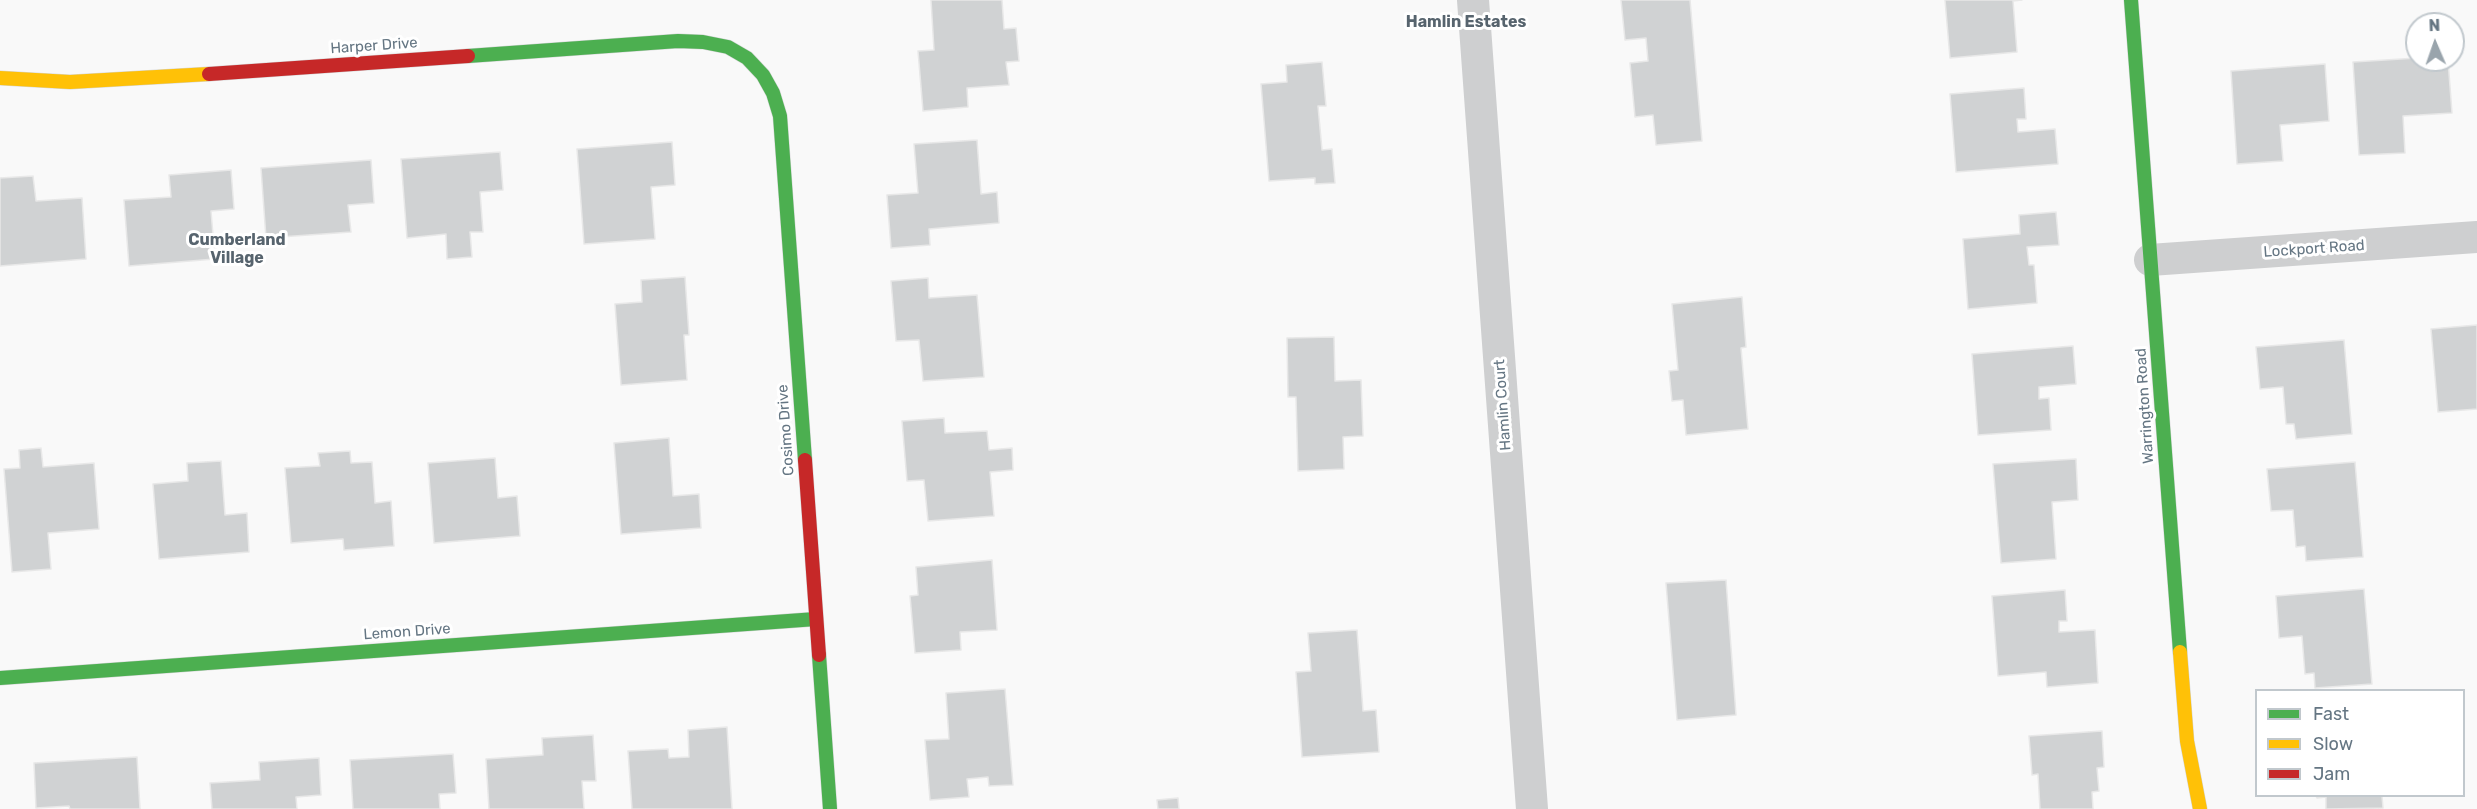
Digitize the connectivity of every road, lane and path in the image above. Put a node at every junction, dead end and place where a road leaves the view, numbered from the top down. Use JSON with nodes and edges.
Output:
{"nodes":[{"id":1,"x":1473,"y":0,"type":"edge"},
{"id":2,"x":2131,"y":0,"type":"edge"},
{"id":3,"x":747,"y":58,"type":"joint"},
{"id":4,"x":0,"y":78,"type":"edge"},
{"id":5,"x":2477,"y":237,"type":"edge"},
{"id":6,"x":2150,"y":260,"type":"junction"},
{"id":7,"x":816,"y":619,"type":"junction"},
{"id":8,"x":0,"y":678,"type":"edge"},
{"id":9,"x":830,"y":809,"type":"edge"},
{"id":10,"x":1532,"y":809,"type":"edge"},
{"id":11,"x":2200,"y":809,"type":"edge"}],
"edges":[{"from":1,"to":10,"type":"street","name":"Hamlin Court"},
{"from":2,"to":6,"type":"street","name":"Warrington Road"},
{"from":3,"to":4,"type":"street","name":"Harper Drive"},
{"from":3,"to":7,"type":"street","name":"Cosimo Drive"},
{"from":5,"to":6,"type":"street","name":"Lockport Road"},
{"from":6,"to":11,"type":"street","name":"Warrington Road"},
{"from":7,"to":8,"type":"street","name":"Lemon Drive"},
{"from":7,"to":9,"type":"street","name":"Cosimo Drive"}]}
